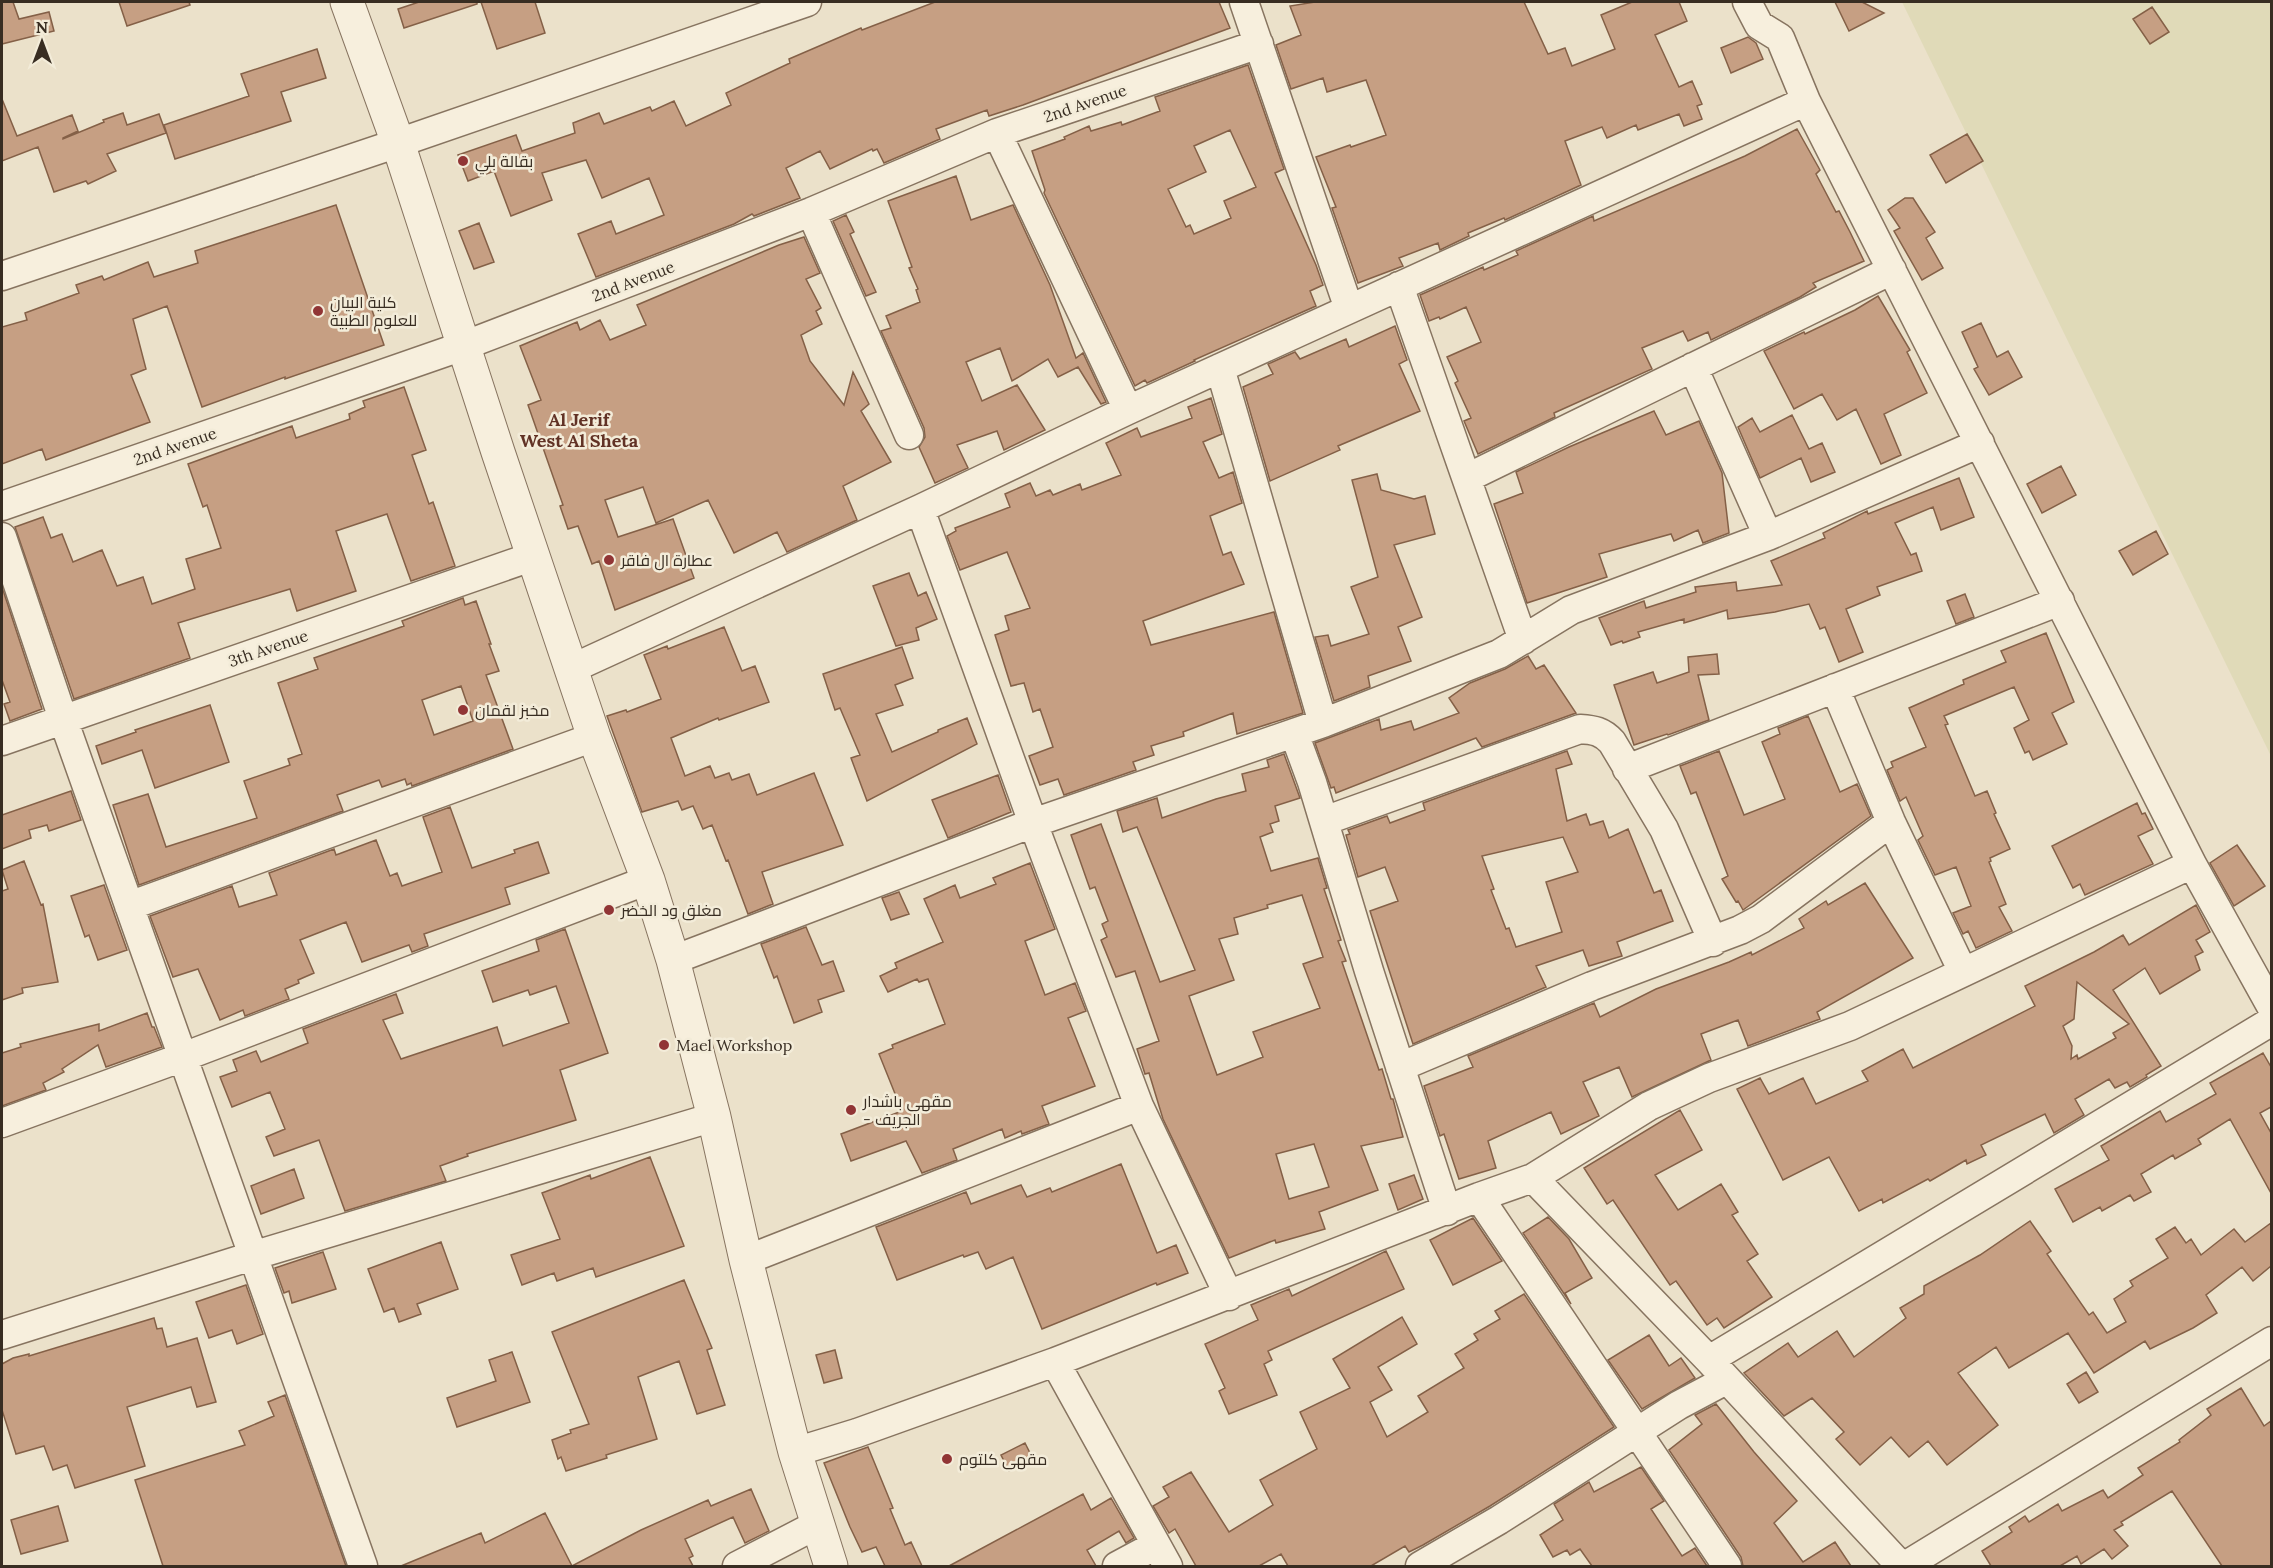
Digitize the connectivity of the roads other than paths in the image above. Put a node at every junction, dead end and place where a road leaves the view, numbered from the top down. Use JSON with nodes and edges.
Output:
{"nodes":[{"id":1,"x":347,"y":2,"type":"edge"},
{"id":2,"x":1244,"y":2,"type":"edge"},
{"id":3,"x":1747,"y":2,"type":"edge"},
{"id":4,"x":797,"y":3,"type":"edge"},
{"id":5,"x":1259,"y":44,"type":"junction"},
{"id":6,"x":1806,"y":101,"type":"junction"},
{"id":7,"x":997,"y":134,"type":"junction"},
{"id":8,"x":398,"y":143,"type":"junction"},
{"id":9,"x":811,"y":212,"type":"junction"},
{"id":10,"x":1892,"y":270,"type":"junction"},
{"id":11,"x":2,"y":276,"type":"edge"},
{"id":12,"x":1398,"y":286,"type":"junction"},
{"id":13,"x":1349,"y":309,"type":"junction"},
{"id":14,"x":463,"y":346,"type":"junction"},
{"id":15,"x":1221,"y":368,"type":"junction"},
{"id":16,"x":1694,"y":368,"type":"junction"},
{"id":17,"x":1128,"y":410,"type":"junction"},
{"id":18,"x":909,"y":435,"type":"dead end"},
{"id":19,"x":1980,"y":443,"type":"junction"},
{"id":20,"x":1467,"y":478,"type":"junction"},
{"id":21,"x":2,"y":506,"type":"edge"},
{"id":22,"x":920,"y":509,"type":"junction"},
{"id":23,"x":1768,"y":536,"type":"junction"},
{"id":24,"x":2,"y":537,"type":"edge"},
{"id":25,"x":534,"y":556,"type":"junction"},
{"id":26,"x":2060,"y":601,"type":"junction"},
{"id":27,"x":1523,"y":640,"type":"junction"},
{"id":28,"x":572,"y":669,"type":"junction"},
{"id":29,"x":1835,"y":688,"type":"junction"},
{"id":30,"x":63,"y":719,"type":"junction"},
{"id":31,"x":1323,"y":723,"type":"junction"},
{"id":32,"x":1294,"y":733,"type":"junction"},
{"id":33,"x":594,"y":737,"type":"junction"},
{"id":34,"x":2,"y":741,"type":"edge"},
{"id":35,"x":1627,"y":770,"type":"junction"},
{"id":36,"x":1324,"y":821,"type":"junction"},
{"id":37,"x":1891,"y":822,"type":"junction"},
{"id":38,"x":1033,"y":823,"type":"junction"},
{"id":39,"x":2192,"y":864,"type":"junction"},
{"id":40,"x":648,"y":880,"type":"junction"},
{"id":41,"x":129,"y":906,"type":"junction"},
{"id":42,"x":1713,"y":942,"type":"junction"},
{"id":43,"x":673,"y":960,"type":"junction"},
{"id":44,"x":1963,"y":972,"type":"junction"},
{"id":45,"x":2271,"y":1008,"type":"edge"},
{"id":46,"x":2271,"y":1021,"type":"edge"},
{"id":47,"x":183,"y":1057,"type":"junction"},
{"id":48,"x":1400,"y":1067,"type":"junction"},
{"id":49,"x":1139,"y":1106,"type":"junction"},
{"id":50,"x":714,"y":1117,"type":"junction"},
{"id":51,"x":2,"y":1123,"type":"edge"},
{"id":52,"x":1533,"y":1178,"type":"junction"},
{"id":53,"x":1479,"y":1197,"type":"junction"},
{"id":54,"x":1446,"y":1211,"type":"junction"},
{"id":55,"x":252,"y":1256,"type":"junction"},
{"id":56,"x":746,"y":1260,"type":"junction"},
{"id":57,"x":1229,"y":1296,"type":"junction"},
{"id":58,"x":2,"y":1335,"type":"edge"},
{"id":59,"x":2271,"y":1341,"type":"edge"},
{"id":60,"x":1055,"y":1362,"type":"junction"},
{"id":61,"x":1717,"y":1370,"type":"junction"},
{"id":62,"x":1636,"y":1433,"type":"junction"},
{"id":63,"x":795,"y":1452,"type":"junction"},
{"id":64,"x":816,"y":1525,"type":"junction"},
{"id":65,"x":1162,"y":1556,"type":"edge"},
{"id":66,"x":363,"y":1566,"type":"edge"},
{"id":67,"x":737,"y":1566,"type":"edge"},
{"id":68,"x":831,"y":1566,"type":"edge"},
{"id":69,"x":1118,"y":1566,"type":"edge"},
{"id":70,"x":1420,"y":1566,"type":"edge"},
{"id":71,"x":1727,"y":1566,"type":"edge"},
{"id":72,"x":1903,"y":1566,"type":"edge"}],
"edges":[{"from":1,"to":8,"type":"street"},
{"from":2,"to":5,"type":"street"},
{"from":3,"to":6,"type":"street"},
{"from":4,"to":8,"type":"street"},
{"from":5,"to":7,"type":"street","name":"2nd Avenue"},
{"from":5,"to":13,"type":"street"},
{"from":6,"to":10,"type":"street"},
{"from":6,"to":12,"type":"street"},
{"from":7,"to":9,"type":"street","name":"2nd Avenue"},
{"from":7,"to":17,"type":"street"},
{"from":8,"to":11,"type":"street"},
{"from":8,"to":14,"type":"street"},
{"from":9,"to":14,"type":"street","name":"2nd Avenue"},
{"from":9,"to":18,"type":"street"},
{"from":10,"to":16,"type":"street"},
{"from":10,"to":19,"type":"street"},
{"from":12,"to":13,"type":"street"},
{"from":12,"to":20,"type":"street"},
{"from":13,"to":15,"type":"street"},
{"from":14,"to":21,"type":"street","name":"2nd Avenue"},
{"from":14,"to":25,"type":"street"},
{"from":15,"to":17,"type":"street"},
{"from":15,"to":31,"type":"street"},
{"from":16,"to":20,"type":"street"},
{"from":16,"to":23,"type":"street"},
{"from":17,"to":22,"type":"street"},
{"from":19,"to":23,"type":"street"},
{"from":19,"to":26,"type":"street"},
{"from":20,"to":27,"type":"street"},
{"from":22,"to":28,"type":"street"},
{"from":22,"to":38,"type":"street"},
{"from":23,"to":27,"type":"street"},
{"from":24,"to":30,"type":"street"},
{"from":25,"to":28,"type":"street"},
{"from":25,"to":30,"type":"street","name":"3th Avenue"},
{"from":26,"to":29,"type":"street"},
{"from":26,"to":39,"type":"street"},
{"from":27,"to":31,"type":"street"},
{"from":28,"to":33,"type":"street"},
{"from":29,"to":35,"type":"street"},
{"from":29,"to":37,"type":"street"},
{"from":30,"to":34,"type":"street","name":"3th Avenue"},
{"from":30,"to":41,"type":"street"},
{"from":31,"to":32,"type":"street"},
{"from":32,"to":36,"type":"street"},
{"from":32,"to":38,"type":"street"},
{"from":33,"to":40,"type":"street"},
{"from":33,"to":41,"type":"street"},
{"from":35,"to":36,"type":"street"},
{"from":35,"to":42,"type":"street"},
{"from":36,"to":48,"type":"street"},
{"from":37,"to":42,"type":"street"},
{"from":37,"to":44,"type":"street"},
{"from":38,"to":43,"type":"street"},
{"from":38,"to":49,"type":"street"},
{"from":39,"to":44,"type":"street"},
{"from":39,"to":45,"type":"street"},
{"from":40,"to":43,"type":"street"},
{"from":40,"to":47,"type":"street"},
{"from":41,"to":47,"type":"street"},
{"from":42,"to":48,"type":"street"},
{"from":43,"to":50,"type":"street"},
{"from":44,"to":52,"type":"street"},
{"from":46,"to":61,"type":"street"},
{"from":47,"to":51,"type":"street"},
{"from":47,"to":55,"type":"street"},
{"from":48,"to":54,"type":"street"},
{"from":49,"to":56,"type":"street"},
{"from":49,"to":57,"type":"street"},
{"from":50,"to":55,"type":"street"},
{"from":50,"to":56,"type":"street"},
{"from":52,"to":53,"type":"street"},
{"from":52,"to":61,"type":"street"},
{"from":53,"to":54,"type":"street"},
{"from":53,"to":62,"type":"street"},
{"from":54,"to":57,"type":"street"},
{"from":55,"to":58,"type":"street"},
{"from":55,"to":66,"type":"street"},
{"from":56,"to":63,"type":"street"},
{"from":57,"to":60,"type":"street"},
{"from":59,"to":72,"type":"street"},
{"from":60,"to":63,"type":"street"},
{"from":60,"to":65,"type":"street"},
{"from":61,"to":62,"type":"street"},
{"from":61,"to":72,"type":"street"},
{"from":62,"to":70,"type":"street"},
{"from":62,"to":71,"type":"street"},
{"from":63,"to":64,"type":"street"},
{"from":64,"to":67,"type":"street"},
{"from":64,"to":68,"type":"street"},
{"from":65,"to":69,"type":"street"}]}
